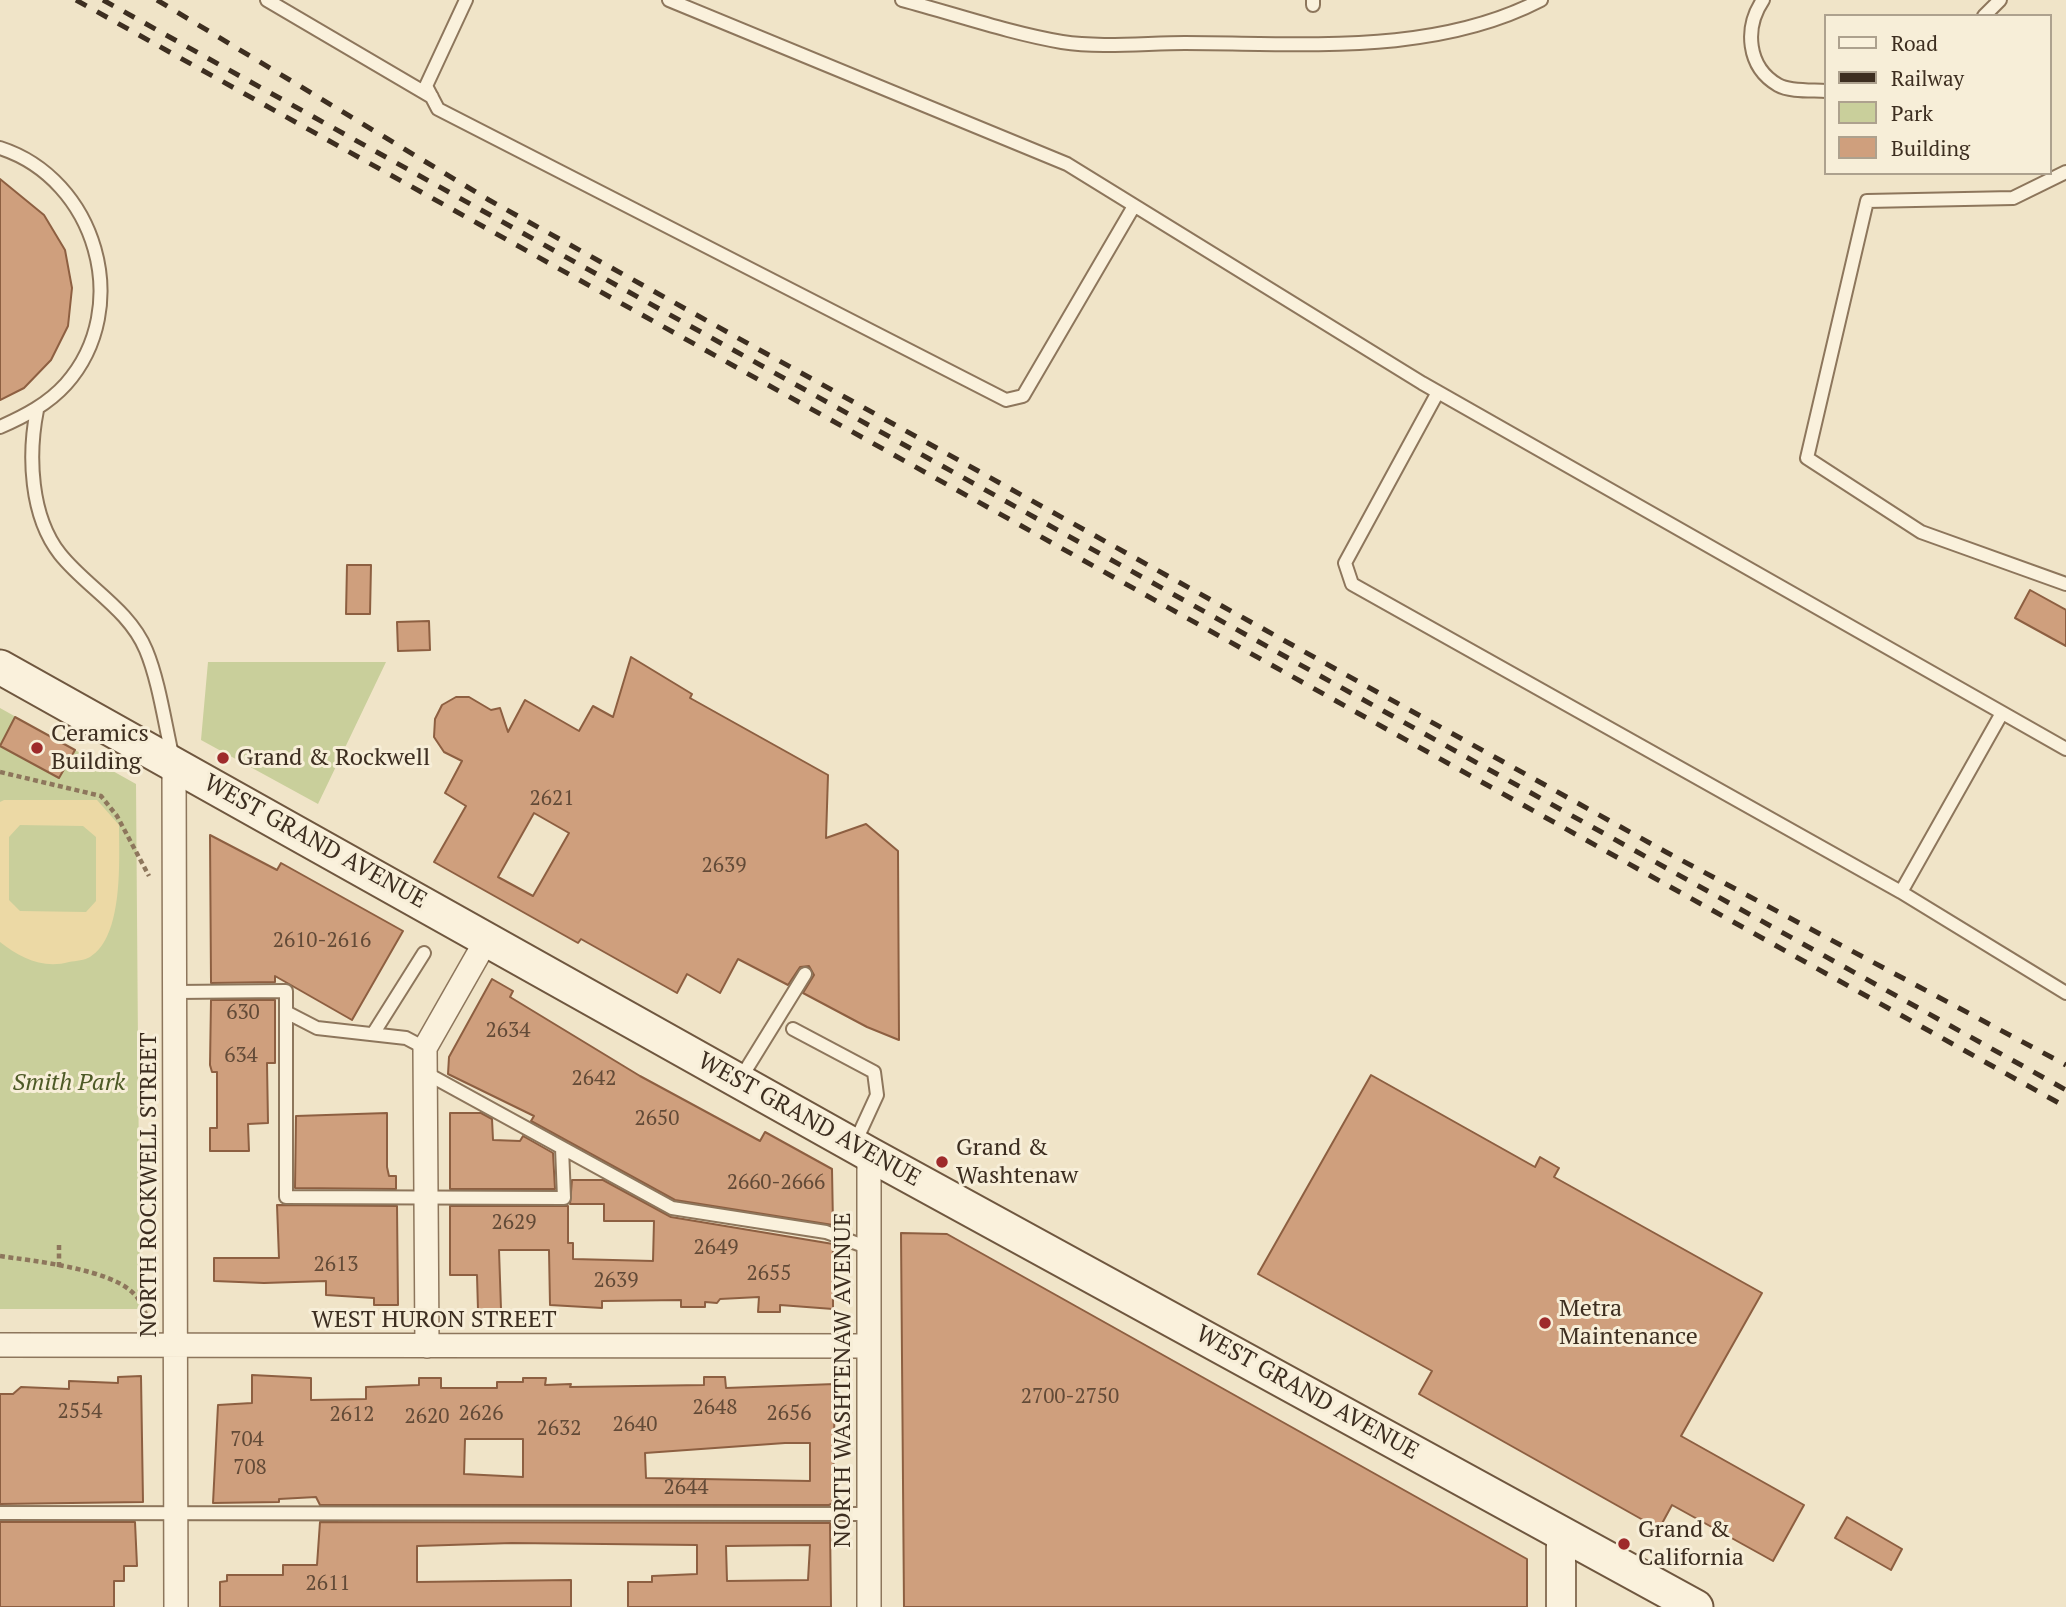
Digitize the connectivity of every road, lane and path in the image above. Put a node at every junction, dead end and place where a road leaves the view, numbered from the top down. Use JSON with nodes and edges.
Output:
{"nodes":[{"id":1,"x":267,"y":0,"type":"edge"},
{"id":2,"x":466,"y":0,"type":"edge"},
{"id":3,"x":669,"y":0,"type":"edge"},
{"id":4,"x":902,"y":0,"type":"edge"},
{"id":5,"x":1541,"y":0,"type":"edge"},
{"id":6,"x":1763,"y":0,"type":"edge"},
{"id":7,"x":2000,"y":0,"type":"edge"},
{"id":8,"x":1986,"y":14,"type":"edge"},
{"id":9,"x":1825,"y":90,"type":"edge"},
{"id":10,"x":432,"y":97,"type":"junction"},
{"id":11,"x":0,"y":148,"type":"edge"},
{"id":12,"x":2066,"y":172,"type":"edge"},
{"id":13,"x":1134,"y":206,"type":"junction"},
{"id":14,"x":1438,"y":392,"type":"junction"},
{"id":15,"x":37,"y":410,"type":"junction"},
{"id":16,"x":0,"y":427,"type":"edge"},
{"id":17,"x":2066,"y":584,"type":"edge"},
{"id":18,"x":0,"y":667,"type":"edge"},
{"id":19,"x":2002,"y":713,"type":"junction"},
{"id":20,"x":2066,"y":749,"type":"edge"},
{"id":21,"x":174,"y":763,"type":"junction"},
{"id":22,"x":0,"y":772,"type":"edge"},
{"id":23,"x":149,"y":876,"type":"dead end"},
{"id":24,"x":1900,"y":892,"type":"junction"},
{"id":25,"x":487,"y":939,"type":"junction"},
{"id":26,"x":424,"y":953,"type":"dead end"},
{"id":27,"x":805,"y":974,"type":"dead end"},
{"id":28,"x":175,"y":992,"type":"junction"},
{"id":29,"x":2066,"y":993,"type":"edge"},
{"id":30,"x":286,"y":1012,"type":"junction"},
{"id":31,"x":793,"y":1029,"type":"dead end"},
{"id":32,"x":373,"y":1034,"type":"junction"},
{"id":33,"x":425,"y":1048,"type":"junction"},
{"id":34,"x":424,"y":1072,"type":"junction"},
{"id":35,"x":739,"y":1081,"type":"junction"},
{"id":36,"x":562,"y":1148,"type":"junction"},
{"id":37,"x":861,"y":1149,"type":"junction"},
{"id":38,"x":425,"y":1197,"type":"junction"},
{"id":39,"x":59,"y":1242,"type":"dead end"},
{"id":40,"x":869,"y":1248,"type":"junction"},
{"id":41,"x":0,"y":1256,"type":"edge"},
{"id":42,"x":59,"y":1267,"type":"junction"},
{"id":43,"x":146,"y":1314,"type":"dead end"},
{"id":44,"x":0,"y":1345,"type":"edge"},
{"id":45,"x":175,"y":1345,"type":"junction"},
{"id":46,"x":427,"y":1346,"type":"junction"},
{"id":47,"x":869,"y":1346,"type":"junction"},
{"id":48,"x":0,"y":1513,"type":"edge"},
{"id":49,"x":175,"y":1513,"type":"junction"},
{"id":50,"x":869,"y":1514,"type":"junction"},
{"id":51,"x":1561,"y":1531,"type":"junction"},
{"id":52,"x":176,"y":1607,"type":"edge"},
{"id":53,"x":869,"y":1607,"type":"edge"},
{"id":54,"x":1561,"y":1607,"type":"edge"},
{"id":55,"x":1696,"y":1607,"type":"edge"}],
"edges":[{"from":1,"to":10,"type":"lane"},
{"from":2,"to":10,"type":"lane"},
{"from":3,"to":13,"type":"lane"},
{"from":4,"to":5,"type":"lane"},
{"from":6,"to":9,"type":"lane"},
{"from":7,"to":8,"type":"lane"},
{"from":10,"to":13,"type":"lane"},
{"from":11,"to":15,"type":"lane"},
{"from":12,"to":17,"type":"lane"},
{"from":13,"to":14,"type":"lane"},
{"from":14,"to":19,"type":"lane"},
{"from":14,"to":24,"type":"lane"},
{"from":15,"to":16,"type":"lane"},
{"from":15,"to":21,"type":"lane"},
{"from":18,"to":21,"type":"main road","name":"WEST GRAND AVENUE"},
{"from":19,"to":20,"type":"lane"},
{"from":19,"to":24,"type":"lane"},
{"from":21,"to":25,"type":"main road","name":"WEST GRAND AVENUE"},
{"from":21,"to":28,"type":"street","name":"NORTH ROCKWELL STREET"},
{"from":22,"to":23,"type":"path"},
{"from":24,"to":29,"type":"lane"},
{"from":25,"to":33,"type":"street"},
{"from":25,"to":35,"type":"main road","name":"WEST GRAND AVENUE"},
{"from":26,"to":32,"type":"lane"},
{"from":27,"to":35,"type":"lane"},
{"from":28,"to":30,"type":"lane"},
{"from":28,"to":45,"type":"street","name":"NORTH ROCKWELL STREET"},
{"from":30,"to":32,"type":"lane"},
{"from":30,"to":38,"type":"lane"},
{"from":31,"to":37,"type":"lane"},
{"from":32,"to":33,"type":"lane"},
{"from":33,"to":34,"type":"street"},
{"from":34,"to":36,"type":"lane"},
{"from":34,"to":38,"type":"street"},
{"from":35,"to":37,"type":"main road","name":"WEST GRAND AVENUE"},
{"from":36,"to":38,"type":"lane"},
{"from":36,"to":40,"type":"lane"},
{"from":37,"to":40,"type":"street","name":"NORTH WASHTENAW AVENUE"},
{"from":37,"to":51,"type":"main road","name":"WEST GRAND AVENUE"},
{"from":38,"to":46,"type":"street"},
{"from":39,"to":42,"type":"path"},
{"from":40,"to":47,"type":"street","name":"NORTH WASHTENAW AVENUE"},
{"from":41,"to":42,"type":"path"},
{"from":42,"to":43,"type":"path"},
{"from":44,"to":45,"type":"street","name":"WEST HURON STREET"},
{"from":45,"to":46,"type":"street","name":"WEST HURON STREET"},
{"from":45,"to":49,"type":"street","name":"NORTH ROCKWELL STREET"},
{"from":46,"to":47,"type":"street","name":"WEST HURON STREET"},
{"from":47,"to":50,"type":"street","name":"NORTH WASHTENAW AVENUE"},
{"from":48,"to":49,"type":"lane"},
{"from":49,"to":50,"type":"lane"},
{"from":49,"to":52,"type":"street","name":"NORTH ROCKWELL STREET"},
{"from":50,"to":53,"type":"street","name":"NORTH WASHTENAW AVENUE"},
{"from":51,"to":54,"type":"street"},
{"from":51,"to":55,"type":"main road","name":"WEST GRAND AVENUE"}]}
